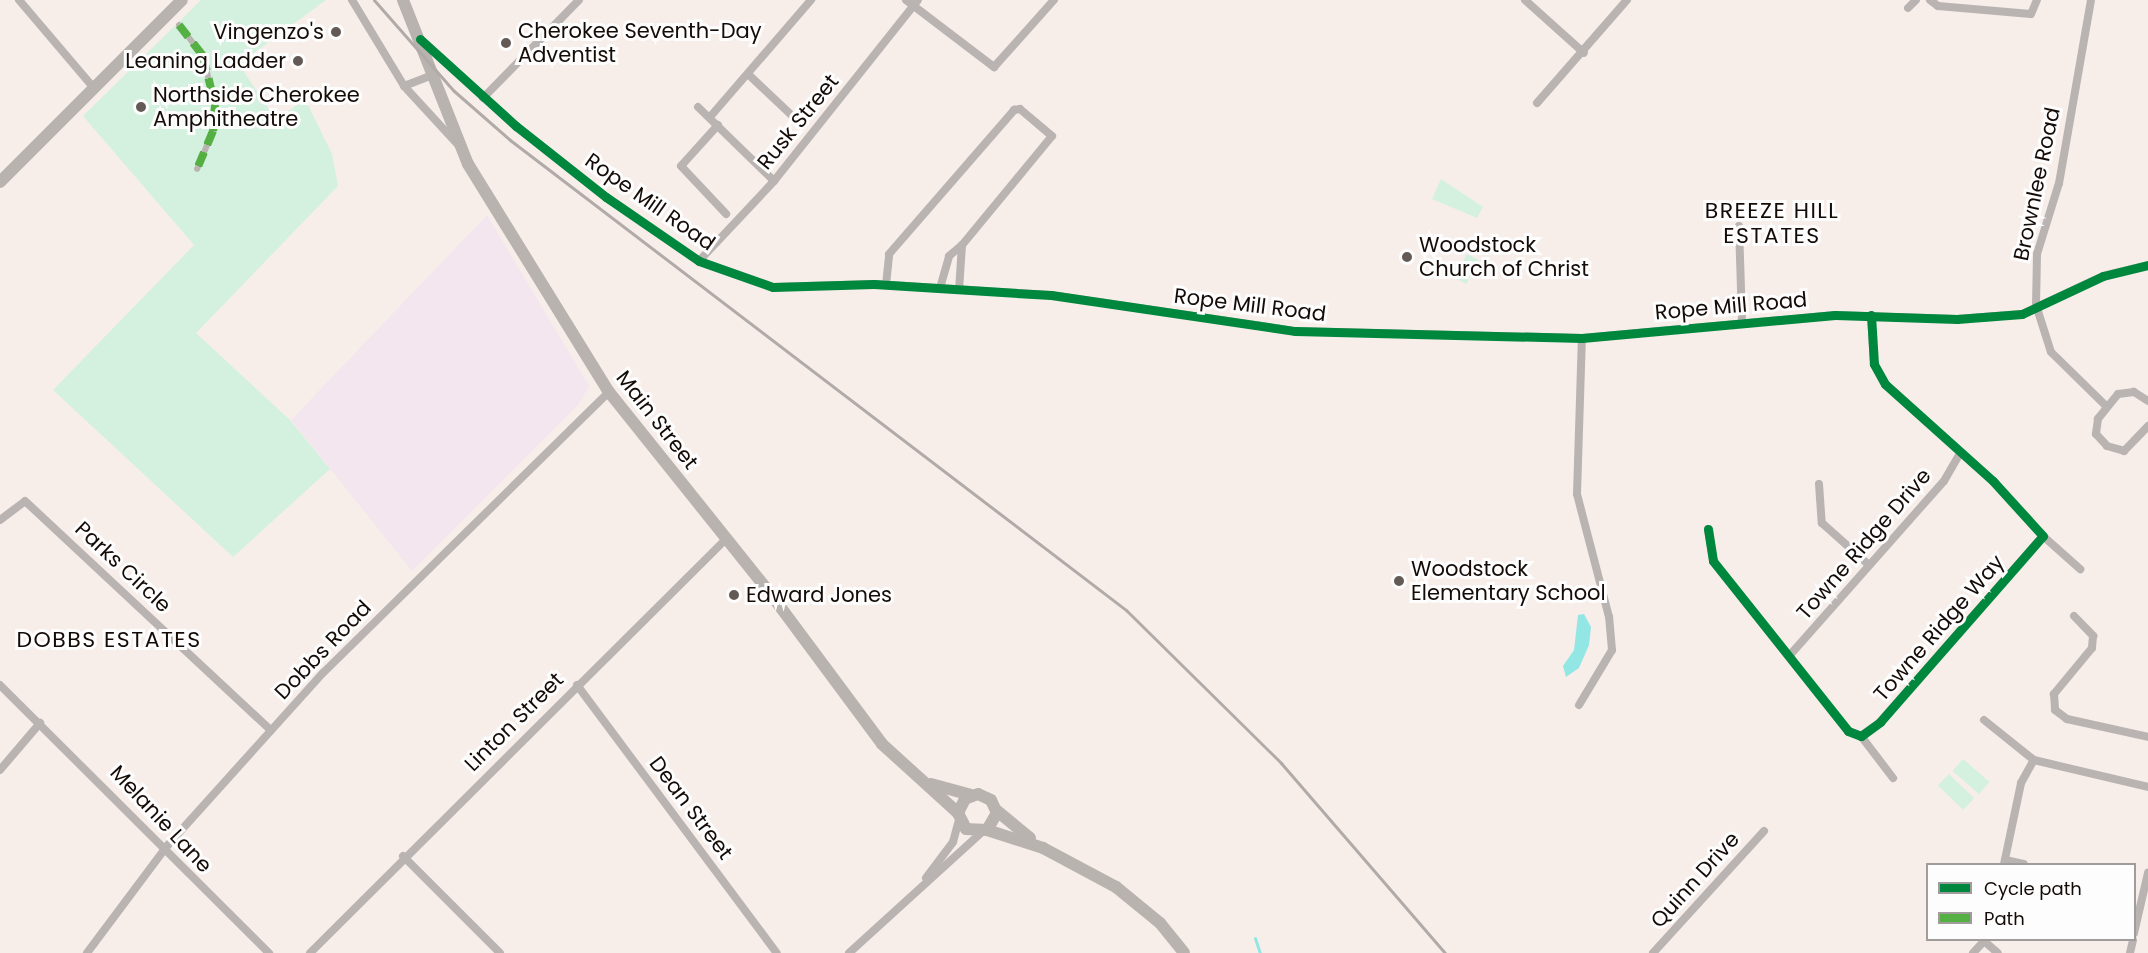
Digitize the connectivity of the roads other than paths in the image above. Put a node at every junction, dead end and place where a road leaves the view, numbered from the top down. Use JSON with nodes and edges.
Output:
{"nodes":[{"id":1,"x":18,"y":0,"type":"edge"},
{"id":2,"x":182,"y":0,"type":"edge"},
{"id":3,"x":352,"y":0,"type":"edge"},
{"id":4,"x":403,"y":0,"type":"edge"},
{"id":5,"x":579,"y":0,"type":"edge"},
{"id":6,"x":812,"y":0,"type":"edge"},
{"id":7,"x":906,"y":0,"type":"edge"},
{"id":8,"x":1054,"y":0,"type":"edge"},
{"id":9,"x":1525,"y":0,"type":"edge"},
{"id":10,"x":1628,"y":0,"type":"edge"},
{"id":11,"x":1916,"y":0,"type":"edge"},
{"id":12,"x":1930,"y":0,"type":"edge"},
{"id":13,"x":2037,"y":0,"type":"edge"},
{"id":14,"x":2091,"y":0,"type":"edge"},
{"id":15,"x":916,"y":4,"type":"edge"},
{"id":16,"x":1908,"y":8,"type":"dead end"},
{"id":17,"x":179,"y":25,"type":"dead end"},
{"id":18,"x":420,"y":39,"type":"junction"},
{"id":19,"x":1584,"y":53,"type":"junction"},
{"id":20,"x":748,"y":74,"type":"junction"},
{"id":21,"x":432,"y":75,"type":"junction"},
{"id":22,"x":404,"y":86,"type":"junction"},
{"id":23,"x":93,"y":87,"type":"junction"},
{"id":24,"x":483,"y":98,"type":"junction"},
{"id":25,"x":1537,"y":103,"type":"dead end"},
{"id":26,"x":698,"y":107,"type":"dead end"},
{"id":27,"x":710,"y":117,"type":"junction"},
{"id":28,"x":718,"y":125,"type":"junction"},
{"id":29,"x":802,"y":125,"type":"dead end"},
{"id":30,"x":460,"y":147,"type":"junction"},
{"id":31,"x":197,"y":169,"type":"dead end"},
{"id":32,"x":774,"y":181,"type":"junction"},
{"id":33,"x":0,"y":182,"type":"edge"},
{"id":34,"x":726,"y":214,"type":"dead end"},
{"id":35,"x":1739,"y":226,"type":"dead end"},
{"id":36,"x":962,"y":245,"type":"junction"},
{"id":37,"x":699,"y":261,"type":"junction"},
{"id":38,"x":2148,"y":265,"type":"edge"},
{"id":39,"x":886,"y":285,"type":"junction"},
{"id":40,"x":940,"y":288,"type":"junction"},
{"id":41,"x":958,"y":290,"type":"junction"},
{"id":42,"x":2036,"y":305,"type":"junction"},
{"id":43,"x":1871,"y":315,"type":"junction"},
{"id":44,"x":1742,"y":321,"type":"junction"},
{"id":45,"x":1582,"y":338,"type":"junction"},
{"id":46,"x":609,"y":393,"type":"junction"},
{"id":47,"x":2148,"y":400,"type":"edge"},
{"id":48,"x":2106,"y":406,"type":"junction"},
{"id":49,"x":2148,"y":426,"type":"edge"},
{"id":50,"x":1960,"y":453,"type":"junction"},
{"id":51,"x":1819,"y":484,"type":"dead end"},
{"id":52,"x":0,"y":520,"type":"edge"},
{"id":53,"x":1708,"y":529,"type":"dead end"},
{"id":54,"x":2043,"y":536,"type":"junction"},
{"id":55,"x":726,"y":538,"type":"junction"},
{"id":56,"x":1869,"y":566,"type":"junction"},
{"id":57,"x":2080,"y":568,"type":"dead end"},
{"id":58,"x":2074,"y":616,"type":"dead end"},
{"id":59,"x":1790,"y":656,"type":"junction"},
{"id":60,"x":577,"y":685,"type":"junction"},
{"id":61,"x":0,"y":686,"type":"edge"},
{"id":62,"x":1579,"y":705,"type":"dead end"},
{"id":63,"x":1984,"y":720,"type":"dead end"},
{"id":64,"x":40,"y":723,"type":"junction"},
{"id":65,"x":271,"y":730,"type":"junction"},
{"id":66,"x":1861,"y":736,"type":"junction"},
{"id":67,"x":2148,"y":737,"type":"edge"},
{"id":68,"x":2034,"y":760,"type":"junction"},
{"id":69,"x":0,"y":770,"type":"edge"},
{"id":70,"x":911,"y":771,"type":"junction"},
{"id":71,"x":1893,"y":778,"type":"dead end"},
{"id":72,"x":2148,"y":787,"type":"edge"},
{"id":73,"x":975,"y":794,"type":"junction"},
{"id":74,"x":996,"y":810,"type":"junction"},
{"id":75,"x":959,"y":816,"type":"junction"},
{"id":76,"x":984,"y":831,"type":"junction"},
{"id":77,"x":1764,"y":831,"type":"dead end"},
{"id":78,"x":167,"y":846,"type":"junction"},
{"id":79,"x":1043,"y":848,"type":"junction"},
{"id":80,"x":403,"y":856,"type":"junction"},
{"id":81,"x":2004,"y":862,"type":"edge"},
{"id":82,"x":2148,"y":873,"type":"edge"},
{"id":83,"x":916,"y":891,"type":"junction"},
{"id":84,"x":2139,"y":891,"type":"edge"},
{"id":85,"x":2136,"y":916,"type":"edge"},
{"id":86,"x":1983,"y":941,"type":"edge"},
{"id":87,"x":1985,"y":941,"type":"edge"},
{"id":88,"x":87,"y":953,"type":"edge"},
{"id":89,"x":269,"y":953,"type":"edge"},
{"id":90,"x":310,"y":953,"type":"edge"},
{"id":91,"x":500,"y":953,"type":"edge"},
{"id":92,"x":777,"y":953,"type":"edge"},
{"id":93,"x":849,"y":953,"type":"edge"},
{"id":94,"x":1184,"y":953,"type":"edge"},
{"id":95,"x":1653,"y":953,"type":"edge"},
{"id":96,"x":1972,"y":953,"type":"edge"},
{"id":97,"x":1998,"y":953,"type":"edge"}],
"edges":[{"from":1,"to":23,"type":"street"},
{"from":2,"to":23,"type":"main road"},
{"from":3,"to":22,"type":"street"},
{"from":4,"to":18,"type":"main road","name":"Main Street"},
{"from":5,"to":24,"type":"street"},
{"from":6,"to":20,"type":"street"},
{"from":7,"to":15,"type":"street"},
{"from":8,"to":15,"type":"street"},
{"from":9,"to":19,"type":"street"},
{"from":10,"to":19,"type":"street"},
{"from":11,"to":16,"type":"street"},
{"from":12,"to":13,"type":"street"},
{"from":14,"to":42,"type":"street","name":"Brownlee Road"},
{"from":15,"to":32,"type":"street","name":"Rusk Street"},
{"from":17,"to":31,"type":"street"},
{"from":18,"to":21,"type":"main road","name":"Main Street"},
{"from":18,"to":24,"type":"street","name":"Rope Mill Road"},
{"from":19,"to":25,"type":"street"},
{"from":20,"to":27,"type":"street"},
{"from":20,"to":29,"type":"street"},
{"from":21,"to":22,"type":"street"},
{"from":21,"to":30,"type":"main road","name":"Main Street"},
{"from":22,"to":30,"type":"street"},
{"from":23,"to":33,"type":"main road"},
{"from":24,"to":37,"type":"street","name":"Rope Mill Road"},
{"from":26,"to":27,"type":"street"},
{"from":27,"to":28,"type":"street"},
{"from":28,"to":32,"type":"street"},
{"from":28,"to":34,"type":"street"},
{"from":30,"to":46,"type":"main road","name":"Main Street"},
{"from":32,"to":37,"type":"street","name":"Rusk Street"},
{"from":35,"to":44,"type":"street"},
{"from":36,"to":39,"type":"street"},
{"from":36,"to":40,"type":"street"},
{"from":36,"to":41,"type":"street"},
{"from":37,"to":39,"type":"street","name":"Rope Mill Road"},
{"from":38,"to":42,"type":"street","name":"Rope Mill Road"},
{"from":39,"to":40,"type":"street","name":"Rope Mill Road"},
{"from":40,"to":41,"type":"street","name":"Rope Mill Road"},
{"from":41,"to":45,"type":"street","name":"Rope Mill Road"},
{"from":42,"to":43,"type":"street","name":"Rope Mill Road"},
{"from":42,"to":48,"type":"street","name":"Brownlee Road"},
{"from":43,"to":44,"type":"street","name":"Rope Mill Road"},
{"from":43,"to":50,"type":"street"},
{"from":44,"to":45,"type":"street","name":"Rope Mill Road"},
{"from":45,"to":62,"type":"street"},
{"from":46,"to":55,"type":"main road","name":"Main Street"},
{"from":46,"to":65,"type":"street","name":"Dobbs Road"},
{"from":47,"to":48,"type":"street"},
{"from":48,"to":49,"type":"street"},
{"from":50,"to":54,"type":"street"},
{"from":50,"to":56,"type":"street","name":"Towne Ridge Drive"},
{"from":51,"to":56,"type":"street"},
{"from":52,"to":65,"type":"street","name":"Parks Circle"},
{"from":53,"to":59,"type":"street"},
{"from":54,"to":57,"type":"street"},
{"from":54,"to":66,"type":"street","name":"Towne Ridge Way"},
{"from":55,"to":60,"type":"street","name":"Linton Street"},
{"from":55,"to":70,"type":"main road","name":"Main Street"},
{"from":56,"to":59,"type":"street","name":"Towne Ridge Drive"},
{"from":58,"to":67,"type":"street"},
{"from":59,"to":66,"type":"street"},
{"from":60,"to":80,"type":"street","name":"Linton Street"},
{"from":60,"to":92,"type":"street","name":"Dean Street"},
{"from":61,"to":64,"type":"street","name":"Melanie Lane"},
{"from":63,"to":68,"type":"street"},
{"from":64,"to":69,"type":"street"},
{"from":64,"to":78,"type":"street","name":"Melanie Lane"},
{"from":65,"to":78,"type":"street","name":"Dobbs Road"},
{"from":66,"to":71,"type":"street"},
{"from":68,"to":72,"type":"street"},
{"from":68,"to":81,"type":"street"},
{"from":70,"to":73,"type":"main road","name":"Main Street"},
{"from":70,"to":75,"type":"main road","name":"Main Street"},
{"from":73,"to":74,"type":"main road","name":"Main Street"},
{"from":73,"to":75,"type":"main road"},
{"from":74,"to":76,"type":"main road"},
{"from":74,"to":79,"type":"main road","name":"Main Street"},
{"from":75,"to":76,"type":"main road","name":"Main Street"},
{"from":75,"to":83,"type":"street"},
{"from":76,"to":79,"type":"main road","name":"Main Street"},
{"from":76,"to":83,"type":"street"},
{"from":77,"to":95,"type":"street","name":"Quinn Drive"},
{"from":78,"to":88,"type":"street","name":"Dobbs Road"},
{"from":78,"to":89,"type":"street","name":"Melanie Lane"},
{"from":79,"to":94,"type":"main road","name":"Main Street"},
{"from":80,"to":90,"type":"street","name":"Linton Street"},
{"from":80,"to":91,"type":"street"},
{"from":82,"to":84,"type":"street"},
{"from":83,"to":93,"type":"street"},
{"from":84,"to":85,"type":"street"},
{"from":86,"to":96,"type":"street"},
{"from":87,"to":97,"type":"street"}]}
